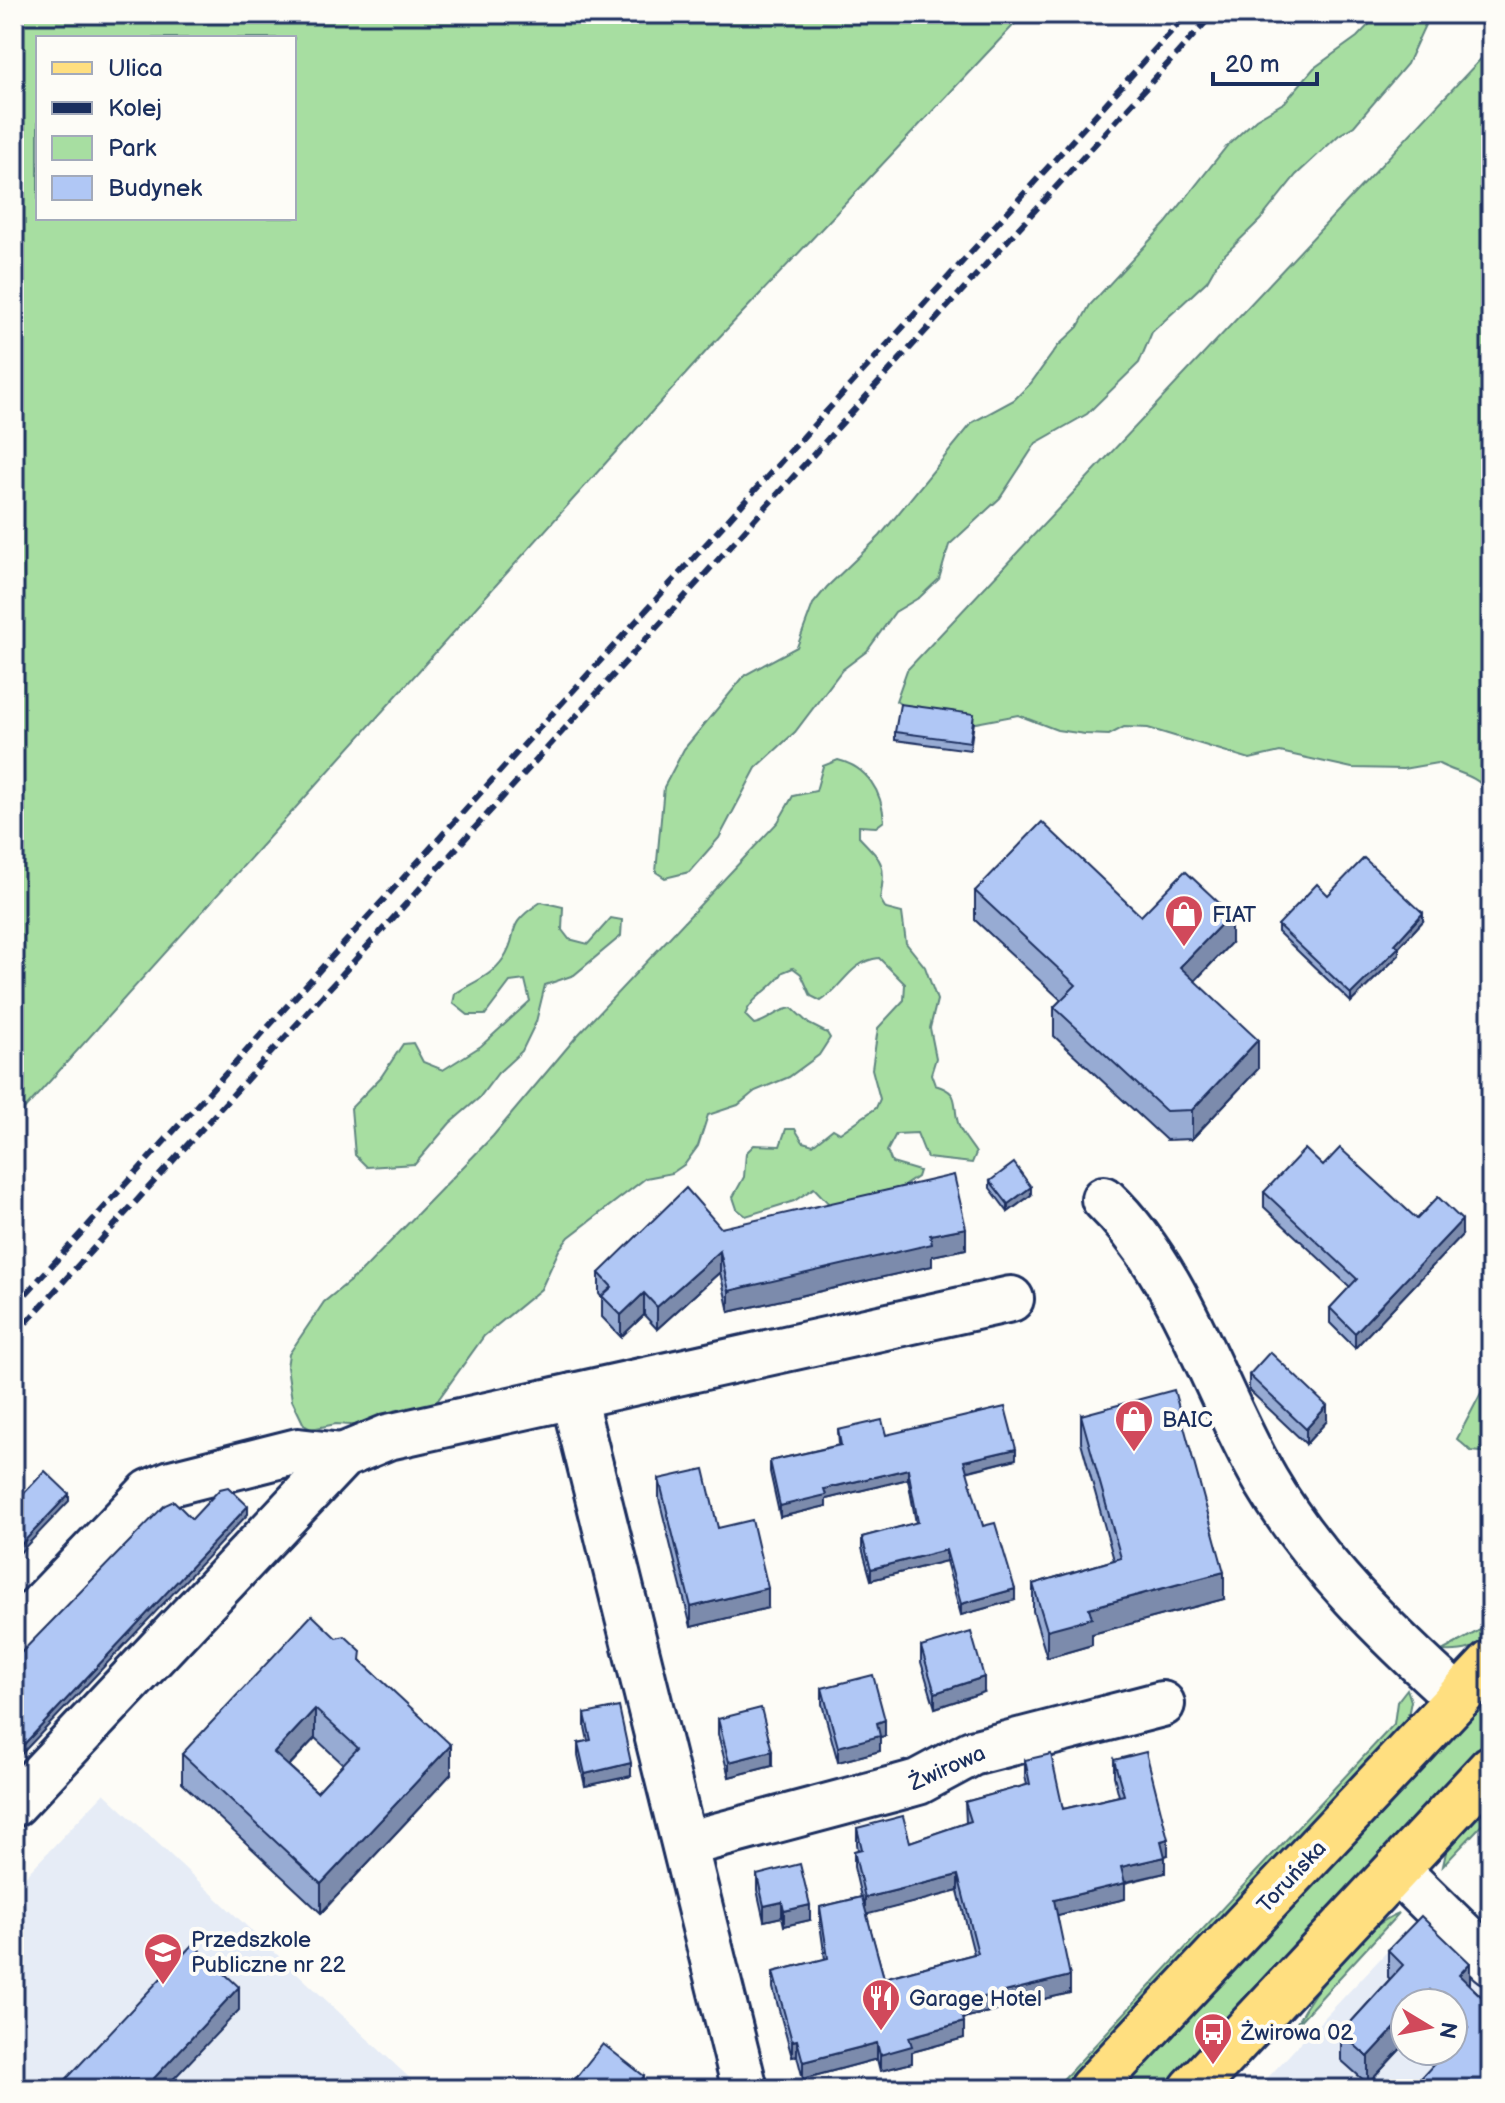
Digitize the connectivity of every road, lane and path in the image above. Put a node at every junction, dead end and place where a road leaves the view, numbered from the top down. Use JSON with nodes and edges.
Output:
{"nodes":[{"id":1,"x":1104,"y":1199,"type":"dead end"},
{"id":2,"x":1011,"y":1299,"type":"dead end"},
{"id":3,"x":573,"y":1396,"type":"junction"},
{"id":4,"x":342,"y":1456,"type":"junction"},
{"id":5,"x":14,"y":1634,"type":"edge"},
{"id":6,"x":1491,"y":1663,"type":"edge"},
{"id":7,"x":1458,"y":1698,"type":"junction"},
{"id":8,"x":1162,"y":1704,"type":"dead end"},
{"id":9,"x":1491,"y":1768,"type":"edge"},
{"id":10,"x":14,"y":1804,"type":"edge"},
{"id":11,"x":686,"y":1844,"type":"junction"},
{"id":12,"x":1397,"y":1870,"type":"junction"},
{"id":13,"x":1491,"y":1962,"type":"edge"},
{"id":14,"x":745,"y":2089,"type":"edge"},
{"id":15,"x":1091,"y":2089,"type":"edge"},
{"id":16,"x":1192,"y":2089,"type":"edge"}],
"edges":[{"from":1,"to":7,"type":"street"},
{"from":2,"to":3,"type":"street"},
{"from":3,"to":4,"type":"street"},
{"from":3,"to":11,"type":"street"},
{"from":4,"to":5,"type":"street"},
{"from":4,"to":10,"type":"street"},
{"from":6,"to":7,"type":"main road","name":"Toruńska"},
{"from":7,"to":15,"type":"main road","name":"Toruńska"},
{"from":8,"to":11,"type":"street","name":"Żwirowa"},
{"from":9,"to":12,"type":"main road"},
{"from":11,"to":14,"type":"street"},
{"from":12,"to":13,"type":"street"},
{"from":12,"to":16,"type":"main road"}]}
